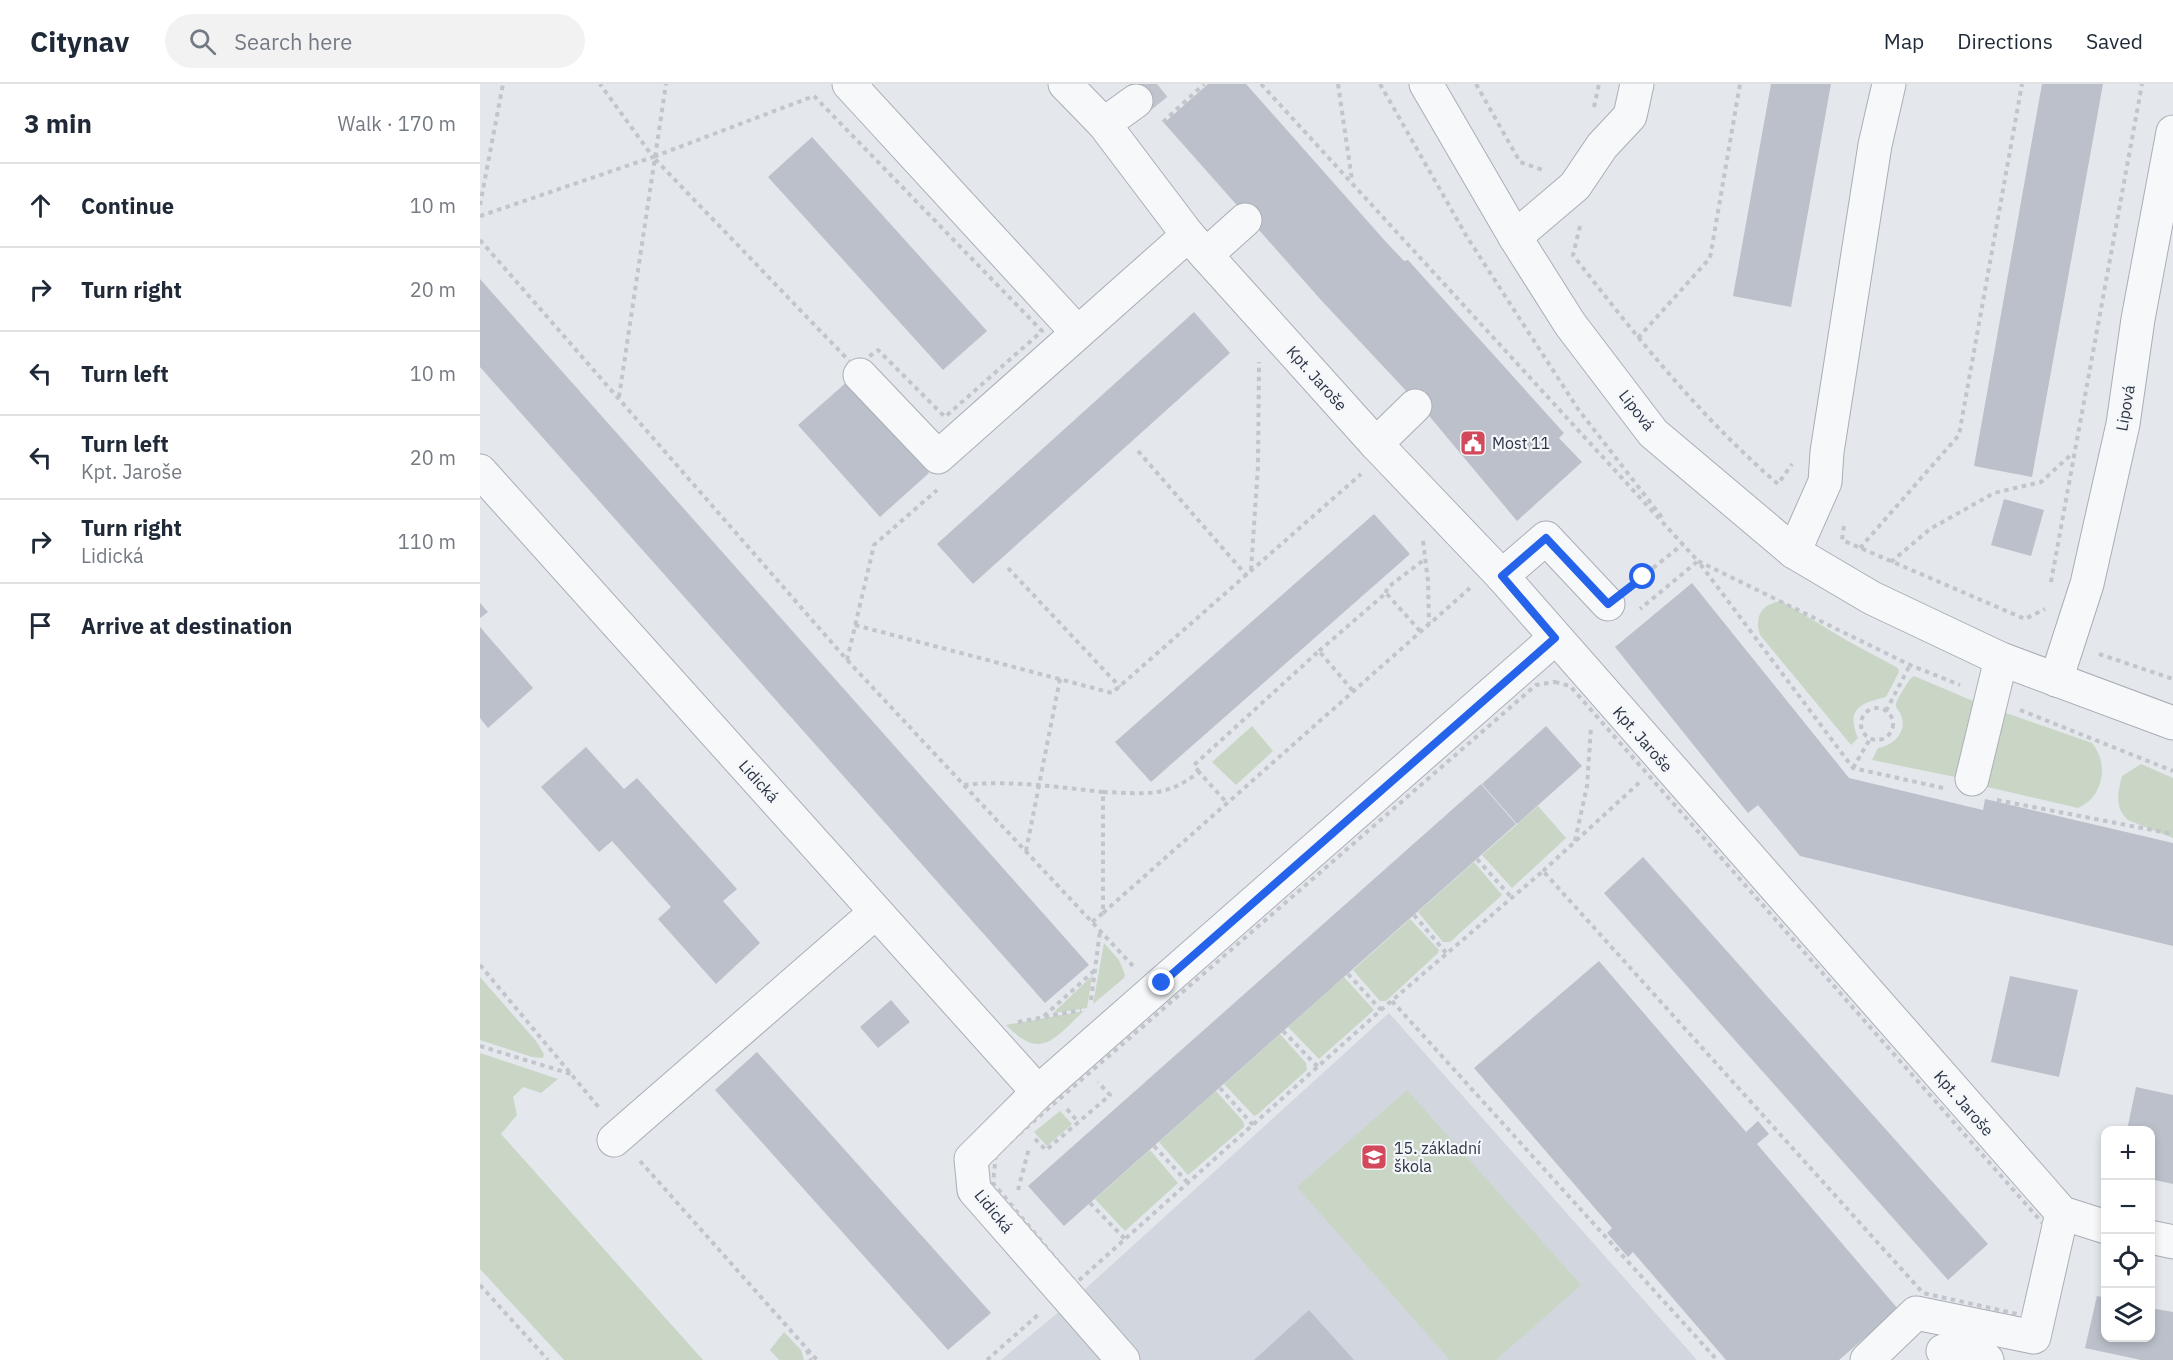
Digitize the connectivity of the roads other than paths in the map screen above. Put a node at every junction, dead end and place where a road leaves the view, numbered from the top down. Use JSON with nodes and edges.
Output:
{"nodes":[{"id":1,"x":849,"y":84,"type":"edge"},
{"id":2,"x":1065,"y":84,"type":"edge"},
{"id":3,"x":1426,"y":84,"type":"edge"},
{"id":4,"x":1637,"y":84,"type":"edge"},
{"id":5,"x":1889,"y":84,"type":"edge"},
{"id":6,"x":1136,"y":101,"type":"tunnel mouth"},
{"id":7,"x":1104,"y":124,"type":"junction"},
{"id":8,"x":2173,"y":132,"type":"edge"},
{"id":9,"x":1245,"y":219,"type":"dead end"},
{"id":10,"x":1515,"y":237,"type":"junction"},
{"id":11,"x":1197,"y":245,"type":"junction"},
{"id":12,"x":1077,"y":332,"type":"junction"},
{"id":13,"x":860,"y":375,"type":"dead end"},
{"id":14,"x":1415,"y":406,"type":"dead end"},
{"id":15,"x":1376,"y":444,"type":"junction"},
{"id":16,"x":480,"y":471,"type":"edge"},
{"id":17,"x":1794,"y":552,"type":"junction"},
{"id":18,"x":1488,"y":580,"type":"junction"},
{"id":19,"x":1608,"y":604,"type":"road end"},
{"id":20,"x":1555,"y":638,"type":"junction"},
{"id":21,"x":2001,"y":659,"type":"junction"},
{"id":22,"x":2056,"y":680,"type":"junction"},
{"id":23,"x":2173,"y":723,"type":"edge"},
{"id":24,"x":1970,"y":789,"type":"road end"},
{"id":25,"x":876,"y":912,"type":"junction"},
{"id":26,"x":1038,"y":1092,"type":"junction"},
{"id":27,"x":617,"y":1138,"type":"road end"},
{"id":28,"x":2062,"y":1213,"type":"junction"},
{"id":29,"x":2101,"y":1226,"type":"edge"},
{"id":30,"x":2155,"y":1238,"type":"edge"},
{"id":31,"x":2173,"y":1242,"type":"edge"},
{"id":32,"x":2031,"y":1349,"type":"edge"},
{"id":33,"x":1943,"y":1351,"type":"dead end"},
{"id":34,"x":1123,"y":1360,"type":"edge"},
{"id":35,"x":1867,"y":1360,"type":"edge"},
{"id":36,"x":1988,"y":1360,"type":"edge"}],
"edges":[{"from":1,"to":12,"type":"street"},
{"from":2,"to":7,"type":"street","name":"Kpt. Jaroše"},
{"from":3,"to":10,"type":"street","name":"Lipová"},
{"from":4,"to":10,"type":"street"},
{"from":5,"to":17,"type":"street"},
{"from":6,"to":7,"type":"street"},
{"from":7,"to":11,"type":"street","name":"Kpt. Jaroše"},
{"from":8,"to":22,"type":"street","name":"Lipová"},
{"from":9,"to":11,"type":"street"},
{"from":10,"to":17,"type":"street","name":"Lipová"},
{"from":11,"to":12,"type":"street"},
{"from":11,"to":15,"type":"street","name":"Kpt. Jaroše"},
{"from":12,"to":13,"type":"street"},
{"from":14,"to":15,"type":"street"},
{"from":15,"to":18,"type":"street","name":"Kpt. Jaroše"},
{"from":16,"to":25,"type":"street","name":"Lidická"},
{"from":17,"to":21,"type":"street","name":"Lipová"},
{"from":18,"to":19,"type":"street"},
{"from":18,"to":20,"type":"street","name":"Kpt. Jaroše"},
{"from":20,"to":26,"type":"street","name":"Lidická"},
{"from":20,"to":28,"type":"street","name":"Kpt. Jaroše"},
{"from":21,"to":22,"type":"street","name":"Lipová"},
{"from":21,"to":24,"type":"street"},
{"from":22,"to":23,"type":"street","name":"Lipová"},
{"from":25,"to":26,"type":"street","name":"Lidická"},
{"from":25,"to":27,"type":"street"},
{"from":26,"to":34,"type":"street","name":"Lidická"},
{"from":28,"to":29,"type":"street","name":"Kpt. Jaroše"},
{"from":28,"to":32,"type":"street"},
{"from":30,"to":31,"type":"street"},
{"from":32,"to":35,"type":"street"},
{"from":33,"to":36,"type":"street"}]}
